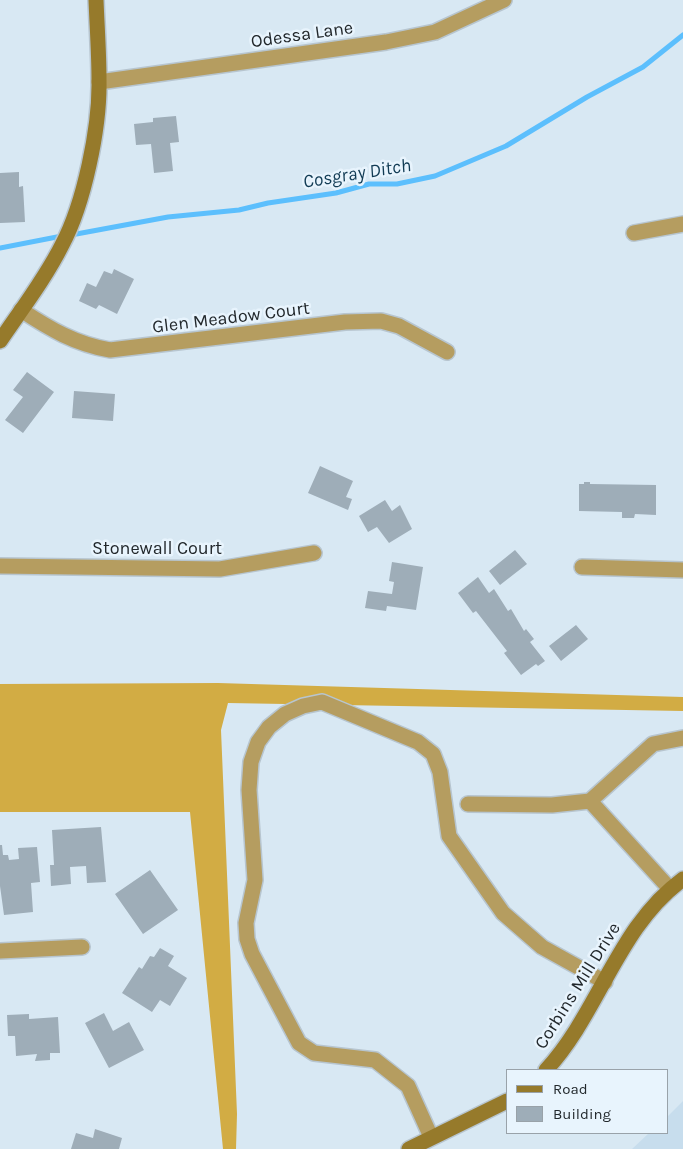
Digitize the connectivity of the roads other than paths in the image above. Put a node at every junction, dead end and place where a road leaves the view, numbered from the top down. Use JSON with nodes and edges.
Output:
{"nodes":[{"id":1,"x":96,"y":0,"type":"edge"},
{"id":2,"x":504,"y":0,"type":"edge"},
{"id":3,"x":99,"y":82,"type":"junction"},
{"id":4,"x":683,"y":224,"type":"edge"},
{"id":5,"x":634,"y":233,"type":"dead end"},
{"id":6,"x":21,"y":310,"type":"junction"},
{"id":7,"x":0,"y":341,"type":"edge"},
{"id":8,"x":447,"y":352,"type":"dead end"},
{"id":9,"x":314,"y":553,"type":"dead end"},
{"id":10,"x":0,"y":566,"type":"edge"},
{"id":11,"x":582,"y":567,"type":"dead end"},
{"id":12,"x":683,"y":570,"type":"edge"},
{"id":13,"x":683,"y":738,"type":"edge"},
{"id":14,"x":590,"y":801,"type":"junction"},
{"id":15,"x":468,"y":804,"type":"dead end"},
{"id":16,"x":683,"y":879,"type":"edge"},
{"id":17,"x":670,"y":888,"type":"junction"},
{"id":18,"x":82,"y":947,"type":"dead end"},
{"id":19,"x":0,"y":951,"type":"edge"},
{"id":20,"x":605,"y":982,"type":"junction"},
{"id":21,"x":547,"y":1069,"type":"edge"},
{"id":22,"x":506,"y":1102,"type":"edge"},
{"id":23,"x":431,"y":1137,"type":"junction"},
{"id":24,"x":409,"y":1149,"type":"edge"}],
"edges":[{"from":1,"to":3,"type":"street"},
{"from":2,"to":3,"type":"street","name":"Odessa Lane"},
{"from":3,"to":6,"type":"street"},
{"from":4,"to":5,"type":"street"},
{"from":6,"to":7,"type":"street"},
{"from":6,"to":8,"type":"street","name":"Glen Meadow Court"},
{"from":9,"to":10,"type":"street","name":"Stonewall Court"},
{"from":11,"to":12,"type":"street"},
{"from":13,"to":14,"type":"street"},
{"from":14,"to":15,"type":"street"},
{"from":14,"to":17,"type":"street"},
{"from":16,"to":17,"type":"street","name":"Corbins Mill Drive"},
{"from":17,"to":20,"type":"street","name":"Corbins Mill Drive"},
{"from":18,"to":19,"type":"street"},
{"from":20,"to":21,"type":"street","name":"Corbins Mill Drive"},
{"from":20,"to":23,"type":"street"},
{"from":22,"to":23,"type":"street"},
{"from":23,"to":24,"type":"street"}]}
